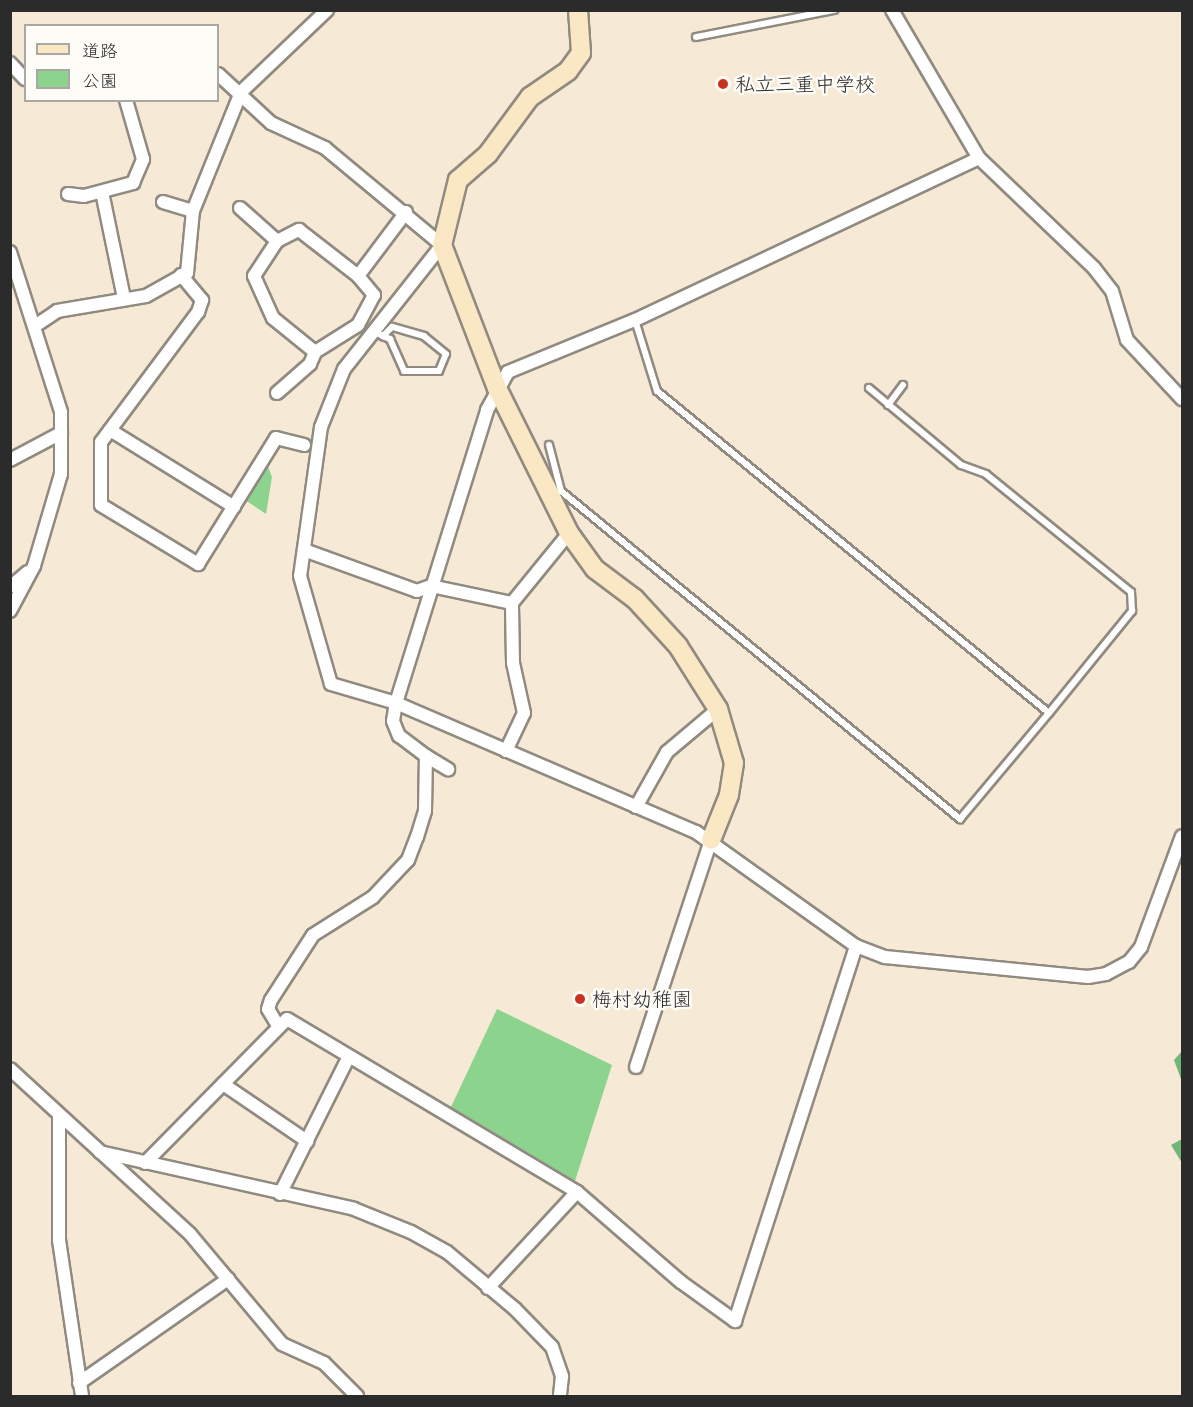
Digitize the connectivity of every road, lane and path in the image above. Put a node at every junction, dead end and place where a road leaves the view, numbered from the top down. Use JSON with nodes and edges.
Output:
{"nodes":[{"id":1,"x":327,"y":10,"type":"edge"},
{"id":2,"x":578,"y":10,"type":"edge"},
{"id":3,"x":834,"y":10,"type":"edge"},
{"id":4,"x":892,"y":10,"type":"edge"},
{"id":5,"x":818,"y":12,"type":"edge"},
{"id":6,"x":696,"y":37,"type":"dead end"},
{"id":7,"x":10,"y":63,"type":"edge"},
{"id":8,"x":219,"y":75,"type":"edge"},
{"id":9,"x":24,"y":78,"type":"edge"},
{"id":10,"x":241,"y":93,"type":"junction"},
{"id":11,"x":127,"y":102,"type":"edge"},
{"id":12,"x":979,"y":158,"type":"junction"},
{"id":13,"x":102,"y":192,"type":"junction"},
{"id":14,"x":68,"y":194,"type":"dead end"},
{"id":15,"x":163,"y":202,"type":"dead end"},
{"id":16,"x":240,"y":208,"type":"dead end"},
{"id":17,"x":193,"y":211,"type":"junction"},
{"id":18,"x":406,"y":212,"type":"junction"},
{"id":19,"x":277,"y":241,"type":"junction"},
{"id":20,"x":442,"y":245,"type":"junction"},
{"id":21,"x":10,"y":252,"type":"edge"},
{"id":22,"x":181,"y":275,"type":"junction"},
{"id":23,"x":358,"y":276,"type":"junction"},
{"id":24,"x":124,"y":298,"type":"junction"},
{"id":25,"x":634,"y":320,"type":"junction"},
{"id":26,"x":35,"y":326,"type":"junction"},
{"id":27,"x":377,"y":333,"type":"junction"},
{"id":28,"x":315,"y":352,"type":"junction"},
{"id":29,"x":903,"y":385,"type":"dead end"},
{"id":30,"x":497,"y":388,"type":"junction"},
{"id":31,"x":868,"y":388,"type":"dead end"},
{"id":32,"x":277,"y":393,"type":"dead end"},
{"id":33,"x":1182,"y":399,"type":"edge"},
{"id":34,"x":888,"y":405,"type":"junction"},
{"id":35,"x":110,"y":430,"type":"junction"},
{"id":36,"x":61,"y":433,"type":"junction"},
{"id":37,"x":304,"y":445,"type":"dead end"},
{"id":38,"x":549,"y":445,"type":"dead end"},
{"id":39,"x":10,"y":460,"type":"edge"},
{"id":40,"x":234,"y":507,"type":"junction"},
{"id":41,"x":570,"y":533,"type":"junction"},
{"id":42,"x":304,"y":550,"type":"junction"},
{"id":43,"x":34,"y":566,"type":"junction"},
{"id":44,"x":10,"y":586,"type":"edge"},
{"id":45,"x":431,"y":586,"type":"junction"},
{"id":46,"x":512,"y":603,"type":"junction"},
{"id":47,"x":10,"y":610,"type":"edge"},
{"id":48,"x":396,"y":703,"type":"junction"},
{"id":49,"x":718,"y":709,"type":"junction"},
{"id":50,"x":1049,"y":713,"type":"junction"},
{"id":51,"x":506,"y":751,"type":"junction"},
{"id":52,"x":426,"y":756,"type":"junction"},
{"id":53,"x":448,"y":769,"type":"dead end"},
{"id":54,"x":636,"y":807,"type":"junction"},
{"id":55,"x":1182,"y":836,"type":"edge"},
{"id":56,"x":711,"y":840,"type":"junction"},
{"id":57,"x":856,"y":946,"type":"junction"},
{"id":58,"x":277,"y":1024,"type":"junction"},
{"id":59,"x":348,"y":1058,"type":"junction"},
{"id":60,"x":636,"y":1066,"type":"dead end"},
{"id":61,"x":10,"y":1069,"type":"edge"},
{"id":62,"x":223,"y":1084,"type":"junction"},
{"id":63,"x":59,"y":1117,"type":"junction"},
{"id":64,"x":307,"y":1141,"type":"junction"},
{"id":65,"x":100,"y":1152,"type":"junction"},
{"id":66,"x":145,"y":1163,"type":"junction"},
{"id":67,"x":577,"y":1192,"type":"junction"},
{"id":68,"x":280,"y":1194,"type":"junction"},
{"id":69,"x":228,"y":1279,"type":"junction"},
{"id":70,"x":488,"y":1288,"type":"junction"},
{"id":71,"x":79,"y":1383,"type":"junction"},
{"id":72,"x":82,"y":1396,"type":"edge"},
{"id":73,"x":357,"y":1396,"type":"edge"},
{"id":74,"x":560,"y":1396,"type":"edge"}],
"edges":[{"from":1,"to":10,"type":"street"},
{"from":2,"to":20,"type":"street"},
{"from":3,"to":5,"type":"lane"},
{"from":4,"to":12,"type":"street"},
{"from":5,"to":6,"type":"lane"},
{"from":7,"to":9,"type":"street"},
{"from":8,"to":10,"type":"street"},
{"from":10,"to":17,"type":"street"},
{"from":10,"to":18,"type":"street"},
{"from":11,"to":13,"type":"street"},
{"from":12,"to":25,"type":"street"},
{"from":12,"to":33,"type":"street"},
{"from":13,"to":14,"type":"street"},
{"from":13,"to":24,"type":"street"},
{"from":15,"to":17,"type":"street"},
{"from":16,"to":19,"type":"street"},
{"from":17,"to":22,"type":"street"},
{"from":18,"to":20,"type":"street"},
{"from":18,"to":23,"type":"street"},
{"from":19,"to":23,"type":"street"},
{"from":19,"to":28,"type":"street"},
{"from":20,"to":27,"type":"street"},
{"from":20,"to":30,"type":"street"},
{"from":21,"to":26,"type":"street"},
{"from":22,"to":24,"type":"street"},
{"from":22,"to":35,"type":"street"},
{"from":23,"to":28,"type":"street"},
{"from":24,"to":26,"type":"street"},
{"from":25,"to":30,"type":"street"},
{"from":25,"to":50,"type":"lane"},
{"from":26,"to":36,"type":"street"},
{"from":27,"to":27,"type":"lane"},
{"from":27,"to":42,"type":"street"},
{"from":28,"to":32,"type":"street"},
{"from":29,"to":34,"type":"lane"},
{"from":30,"to":41,"type":"street"},
{"from":30,"to":45,"type":"street"},
{"from":31,"to":34,"type":"lane"},
{"from":34,"to":50,"type":"lane"},
{"from":35,"to":40,"type":"street"},
{"from":35,"to":40,"type":"street"},
{"from":36,"to":39,"type":"street"},
{"from":36,"to":43,"type":"street"},
{"from":37,"to":40,"type":"street"},
{"from":38,"to":50,"type":"lane"},
{"from":41,"to":46,"type":"street"},
{"from":41,"to":49,"type":"street"},
{"from":42,"to":45,"type":"street"},
{"from":42,"to":48,"type":"street"},
{"from":43,"to":44,"type":"street"},
{"from":43,"to":47,"type":"street"},
{"from":45,"to":46,"type":"street"},
{"from":45,"to":48,"type":"street"},
{"from":46,"to":51,"type":"street"},
{"from":48,"to":51,"type":"street"},
{"from":48,"to":52,"type":"street"},
{"from":49,"to":54,"type":"street"},
{"from":49,"to":56,"type":"street"},
{"from":51,"to":54,"type":"street"},
{"from":52,"to":53,"type":"street"},
{"from":52,"to":58,"type":"street"},
{"from":54,"to":56,"type":"street"},
{"from":55,"to":57,"type":"street"},
{"from":56,"to":57,"type":"street"},
{"from":56,"to":60,"type":"street"},
{"from":57,"to":67,"type":"street"},
{"from":58,"to":59,"type":"street"},
{"from":58,"to":62,"type":"street"},
{"from":59,"to":64,"type":"street"},
{"from":59,"to":67,"type":"street"},
{"from":61,"to":63,"type":"street"},
{"from":62,"to":64,"type":"street"},
{"from":62,"to":66,"type":"street"},
{"from":63,"to":65,"type":"street"},
{"from":63,"to":71,"type":"street"},
{"from":64,"to":68,"type":"street"},
{"from":65,"to":66,"type":"street"},
{"from":65,"to":69,"type":"street"},
{"from":66,"to":68,"type":"street"},
{"from":67,"to":70,"type":"street"},
{"from":68,"to":70,"type":"street"},
{"from":69,"to":71,"type":"street"},
{"from":69,"to":73,"type":"street"},
{"from":70,"to":74,"type":"street"},
{"from":71,"to":72,"type":"street"}]}
